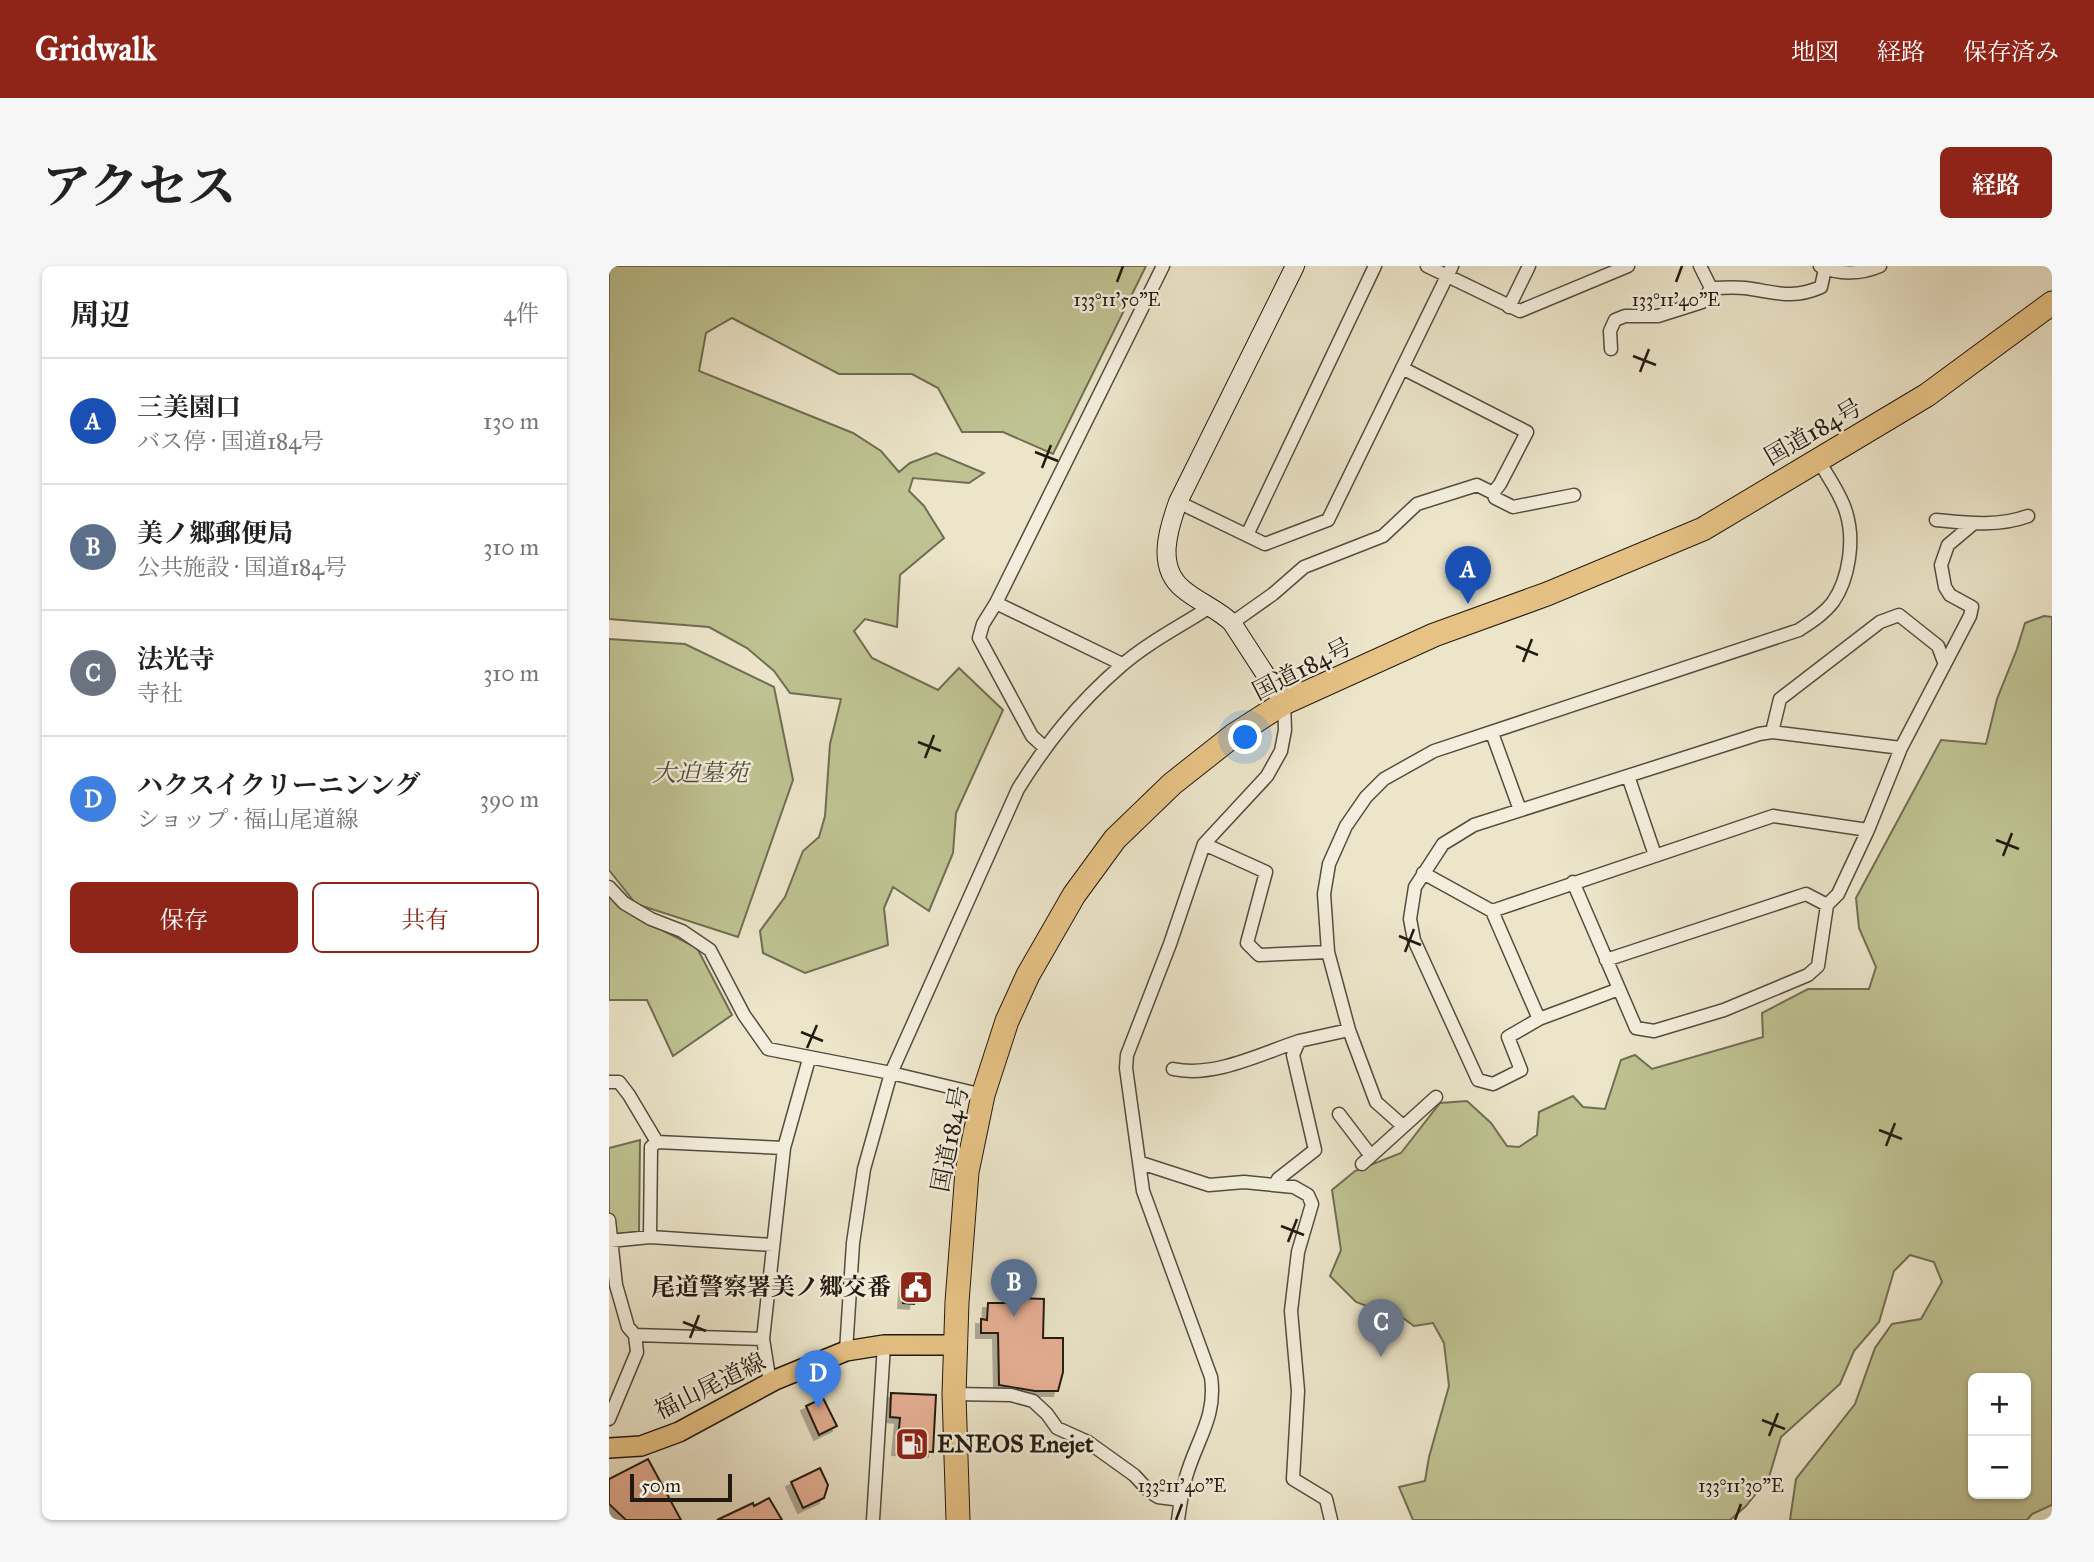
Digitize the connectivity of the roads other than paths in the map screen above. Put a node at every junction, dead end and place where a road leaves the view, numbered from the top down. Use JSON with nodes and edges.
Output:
{"nodes":[{"id":1,"x":1163,"y":266,"type":"edge"},
{"id":2,"x":1295,"y":266,"type":"edge"},
{"id":3,"x":1375,"y":266,"type":"edge"},
{"id":4,"x":1427,"y":266,"type":"edge"},
{"id":5,"x":1529,"y":266,"type":"edge"},
{"id":6,"x":1627,"y":266,"type":"edge"},
{"id":7,"x":1700,"y":266,"type":"edge"},
{"id":8,"x":1880,"y":266,"type":"edge"},
{"id":9,"x":1823,"y":267,"type":"edge"},
{"id":10,"x":1450,"y":271,"type":"edge"},
{"id":11,"x":1711,"y":288,"type":"junction"},
{"id":12,"x":2052,"y":303,"type":"edge"},
{"id":13,"x":1509,"y":307,"type":"junction"},
{"id":14,"x":1611,"y":349,"type":"dead end"},
{"id":15,"x":1402,"y":368,"type":"junction"},
{"id":16,"x":1818,"y":459,"type":"junction"},
{"id":17,"x":1493,"y":492,"type":"junction"},
{"id":18,"x":1574,"y":495,"type":"dead end"},
{"id":19,"x":1178,"y":502,"type":"junction"},
{"id":20,"x":2028,"y":516,"type":"dead end"},
{"id":21,"x":1936,"y":520,"type":"dead end"},
{"id":22,"x":1973,"y":524,"type":"junction"},
{"id":23,"x":1247,"y":535,"type":"junction"},
{"id":24,"x":996,"y":603,"type":"junction"},
{"id":25,"x":1210,"y":607,"type":"junction"},
{"id":26,"x":1233,"y":623,"type":"junction"},
{"id":27,"x":1944,"y":662,"type":"junction"},
{"id":28,"x":1122,"y":664,"type":"junction"},
{"id":29,"x":1284,"y":703,"type":"junction"},
{"id":30,"x":1772,"y":732,"type":"junction"},
{"id":31,"x":1492,"y":733,"type":"junction"},
{"id":32,"x":1044,"y":747,"type":"junction"},
{"id":33,"x":1901,"y":748,"type":"junction"},
{"id":34,"x":1628,"y":776,"type":"junction"},
{"id":35,"x":1520,"y":810,"type":"junction"},
{"id":36,"x":1868,"y":830,"type":"junction"},
{"id":37,"x":1203,"y":844,"type":"junction"},
{"id":38,"x":1655,"y":855,"type":"junction"},
{"id":39,"x":1423,"y":873,"type":"junction"},
{"id":40,"x":1573,"y":882,"type":"junction"},
{"id":41,"x":609,"y":887,"type":"edge"},
{"id":42,"x":1827,"y":905,"type":"junction"},
{"id":43,"x":1492,"y":911,"type":"junction"},
{"id":44,"x":1328,"y":952,"type":"junction"},
{"id":45,"x":1606,"y":960,"type":"junction"},
{"id":46,"x":1619,"y":989,"type":"junction"},
{"id":47,"x":1539,"y":1019,"type":"junction"},
{"id":48,"x":1349,"y":1030,"type":"junction"},
{"id":49,"x":1299,"y":1041,"type":"junction"},
{"id":50,"x":809,"y":1059,"type":"junction"},
{"id":51,"x":1173,"y":1069,"type":"dead end"},
{"id":52,"x":891,"y":1073,"type":"junction"},
{"id":53,"x":609,"y":1082,"type":"edge"},
{"id":54,"x":983,"y":1095,"type":"junction"},
{"id":55,"x":1436,"y":1097,"type":"dead end"},
{"id":56,"x":1339,"y":1114,"type":"dead end"},
{"id":57,"x":1403,"y":1126,"type":"junction"},
{"id":58,"x":657,"y":1142,"type":"junction"},
{"id":59,"x":785,"y":1148,"type":"junction"},
{"id":60,"x":1141,"y":1163,"type":"junction"},
{"id":61,"x":1275,"y":1185,"type":"junction"},
{"id":62,"x":609,"y":1220,"type":"edge"},
{"id":63,"x":650,"y":1237,"type":"junction"},
{"id":64,"x":610,"y":1241,"type":"edge"},
{"id":65,"x":773,"y":1245,"type":"junction"},
{"id":66,"x":635,"y":1335,"type":"junction"},
{"id":67,"x":764,"y":1339,"type":"junction"},
{"id":68,"x":884,"y":1345,"type":"junction"},
{"id":69,"x":954,"y":1345,"type":"junction"},
{"id":70,"x":846,"y":1351,"type":"junction"},
{"id":71,"x":770,"y":1383,"type":"junction"},
{"id":72,"x":954,"y":1394,"type":"junction"},
{"id":73,"x":609,"y":1419,"type":"edge"},
{"id":74,"x":609,"y":1448,"type":"edge"},
{"id":75,"x":1181,"y":1500,"type":"junction"},
{"id":76,"x":873,"y":1520,"type":"edge"},
{"id":77,"x":958,"y":1520,"type":"edge"},
{"id":78,"x":1178,"y":1520,"type":"edge"},
{"id":79,"x":1331,"y":1520,"type":"edge"}],
"edges":[{"from":1,"to":24,"type":"street"},
{"from":2,"to":19,"type":"street"},
{"from":3,"to":23,"type":"street"},
{"from":4,"to":10,"type":"street"},
{"from":5,"to":13,"type":"street"},
{"from":6,"to":13,"type":"street"},
{"from":7,"to":11,"type":"street"},
{"from":8,"to":9,"type":"street"},
{"from":9,"to":11,"type":"street"},
{"from":10,"to":13,"type":"street"},
{"from":10,"to":15,"type":"street"},
{"from":11,"to":14,"type":"street"},
{"from":12,"to":16,"type":"highway","name":"国道184号"},
{"from":15,"to":17,"type":"street"},
{"from":15,"to":23,"type":"street"},
{"from":16,"to":29,"type":"highway","name":"国道184号"},
{"from":16,"to":31,"type":"street"},
{"from":17,"to":18,"type":"street"},
{"from":17,"to":26,"type":"street"},
{"from":19,"to":23,"type":"street"},
{"from":19,"to":25,"type":"street"},
{"from":20,"to":22,"type":"street"},
{"from":21,"to":22,"type":"street"},
{"from":22,"to":27,"type":"street"},
{"from":24,"to":28,"type":"street"},
{"from":24,"to":32,"type":"street"},
{"from":25,"to":26,"type":"street"},
{"from":25,"to":28,"type":"street"},
{"from":26,"to":29,"type":"street"},
{"from":27,"to":30,"type":"street"},
{"from":27,"to":33,"type":"street"},
{"from":28,"to":32,"type":"street"},
{"from":29,"to":37,"type":"street"},
{"from":29,"to":54,"type":"highway","name":"国道184号"},
{"from":30,"to":33,"type":"street"},
{"from":30,"to":34,"type":"street"},
{"from":31,"to":35,"type":"street"},
{"from":31,"to":44,"type":"street"},
{"from":32,"to":52,"type":"street"},
{"from":33,"to":36,"type":"street"},
{"from":34,"to":35,"type":"street"},
{"from":34,"to":38,"type":"street"},
{"from":35,"to":39,"type":"street"},
{"from":36,"to":38,"type":"street"},
{"from":36,"to":42,"type":"street"},
{"from":37,"to":44,"type":"street"},
{"from":37,"to":60,"type":"street"},
{"from":38,"to":40,"type":"street"},
{"from":39,"to":43,"type":"street"},
{"from":39,"to":47,"type":"street"},
{"from":40,"to":43,"type":"street"},
{"from":40,"to":45,"type":"street"},
{"from":41,"to":50,"type":"street"},
{"from":42,"to":45,"type":"street"},
{"from":42,"to":46,"type":"street"},
{"from":43,"to":47,"type":"street"},
{"from":44,"to":48,"type":"street"},
{"from":45,"to":46,"type":"street"},
{"from":46,"to":47,"type":"street"},
{"from":48,"to":49,"type":"street"},
{"from":48,"to":57,"type":"street"},
{"from":49,"to":51,"type":"street"},
{"from":49,"to":61,"type":"street"},
{"from":50,"to":52,"type":"street"},
{"from":50,"to":59,"type":"street"},
{"from":52,"to":54,"type":"street"},
{"from":52,"to":70,"type":"street"},
{"from":53,"to":58,"type":"street"},
{"from":54,"to":69,"type":"highway","name":"国道184号"},
{"from":55,"to":57,"type":"street"},
{"from":56,"to":57,"type":"street"},
{"from":58,"to":59,"type":"street"},
{"from":58,"to":63,"type":"street"},
{"from":59,"to":65,"type":"street"},
{"from":60,"to":61,"type":"street"},
{"from":60,"to":75,"type":"street"},
{"from":61,"to":79,"type":"street"},
{"from":62,"to":64,"type":"street"},
{"from":63,"to":64,"type":"street"},
{"from":63,"to":65,"type":"street"},
{"from":64,"to":66,"type":"street"},
{"from":65,"to":67,"type":"street"},
{"from":66,"to":67,"type":"street"},
{"from":66,"to":73,"type":"street"},
{"from":67,"to":71,"type":"street"},
{"from":68,"to":69,"type":"main road","name":"福山尾道線"},
{"from":68,"to":70,"type":"main road","name":"福山尾道線"},
{"from":68,"to":76,"type":"street"},
{"from":69,"to":72,"type":"highway","name":"国道184号"},
{"from":70,"to":71,"type":"main road","name":"福山尾道線"},
{"from":71,"to":74,"type":"main road","name":"福山尾道線"},
{"from":72,"to":75,"type":"street"},
{"from":72,"to":77,"type":"highway","name":"国道184号"},
{"from":75,"to":78,"type":"street"}]}
